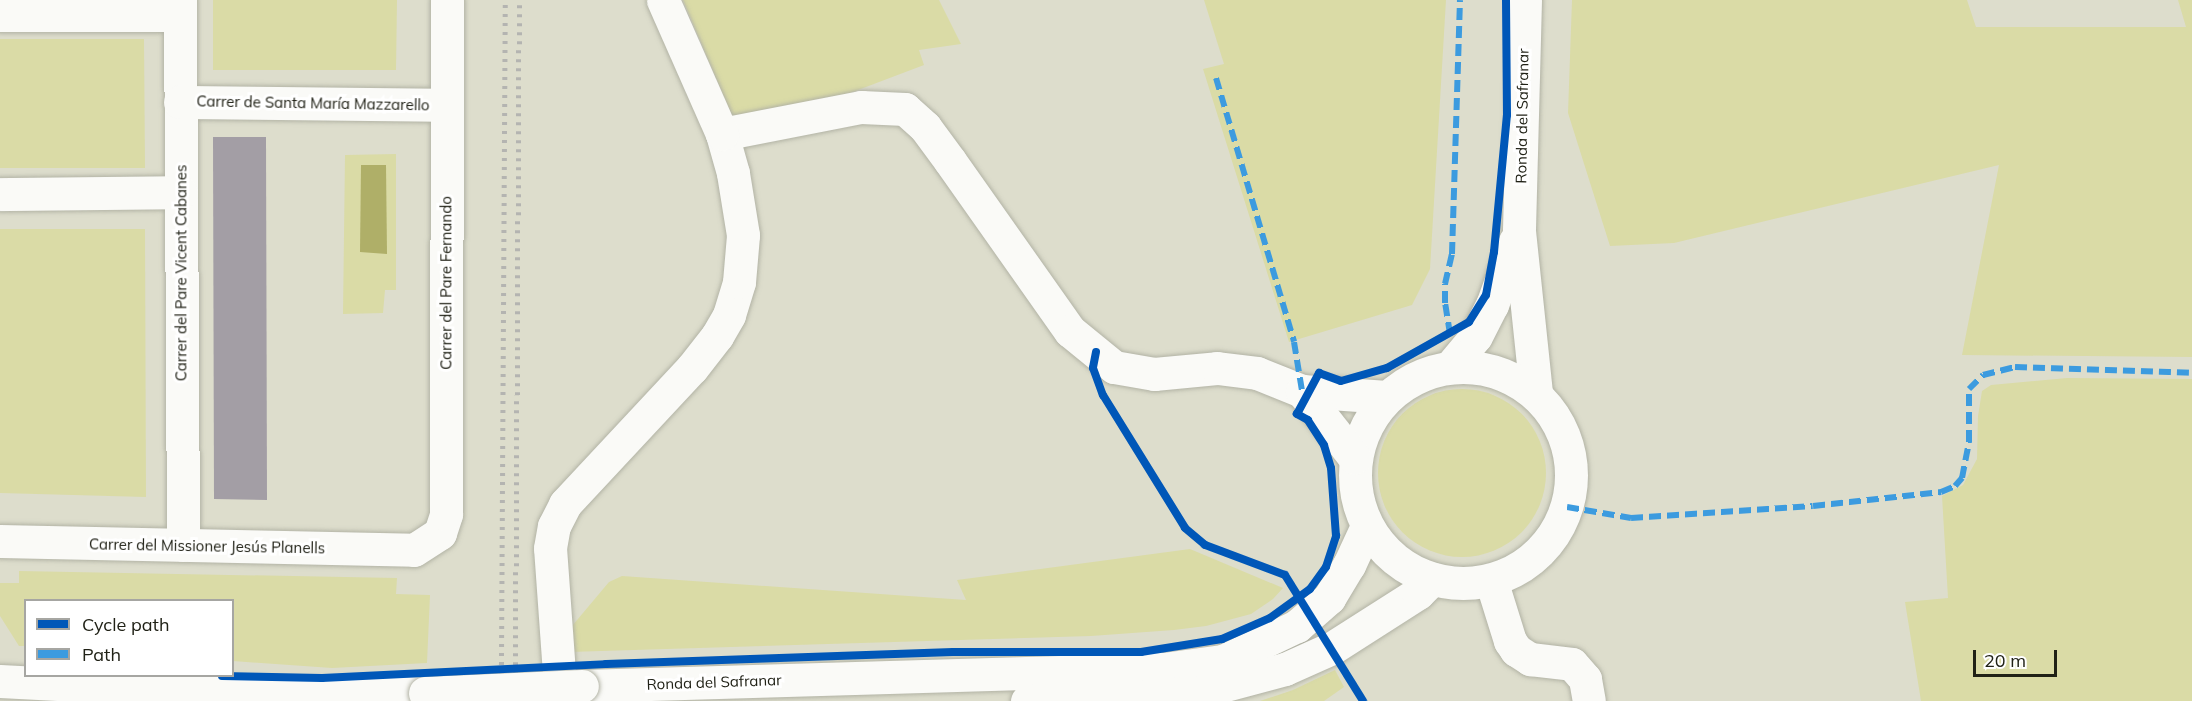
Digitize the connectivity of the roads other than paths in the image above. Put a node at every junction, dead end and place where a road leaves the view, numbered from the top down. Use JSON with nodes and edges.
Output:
{"nodes":[{"id":1,"x":447,"y":0,"type":"edge"},
{"id":2,"x":663,"y":0,"type":"edge"},
{"id":3,"x":1525,"y":0,"type":"edge"},
{"id":4,"x":180,"y":8,"type":"edge"},
{"id":5,"x":0,"y":15,"type":"edge"},
{"id":6,"x":180,"y":102,"type":"junction"},
{"id":7,"x":445,"y":105,"type":"junction"},
{"id":8,"x":722,"y":134,"type":"junction"},
{"id":9,"x":181,"y":192,"type":"junction"},
{"id":10,"x":0,"y":194,"type":"edge"},
{"id":11,"x":1519,"y":231,"type":"junction"},
{"id":12,"x":1450,"y":367,"type":"junction"},
{"id":13,"x":1302,"y":391,"type":"junction"},
{"id":14,"x":1536,"y":393,"type":"junction"},
{"id":15,"x":1387,"y":397,"type":"junction"},
{"id":16,"x":1355,"y":458,"type":"junction"},
{"id":17,"x":1367,"y":526,"type":"junction"},
{"id":18,"x":0,"y":541,"type":"edge"},
{"id":19,"x":183,"y":545,"type":"junction"},
{"id":20,"x":414,"y":550,"type":"joint"},
{"id":21,"x":1432,"y":579,"type":"junction"},
{"id":22,"x":1491,"y":580,"type":"junction"},
{"id":23,"x":0,"y":681,"type":"edge"},
{"id":24,"x":572,"y":693,"type":"edge"},
{"id":25,"x":1027,"y":701,"type":"edge"},
{"id":26,"x":1590,"y":701,"type":"edge"}],
"edges":[{"from":1,"to":7,"type":"street","name":"Carrer del Pare Fernando"},
{"from":2,"to":8,"type":"street"},
{"from":3,"to":11,"type":"street","name":"Ronda del Safranar"},
{"from":4,"to":5,"type":"street"},
{"from":4,"to":6,"type":"street","name":"Carrer del Pare Vicent Cabanes"},
{"from":6,"to":7,"type":"street","name":"Carrer de Santa María Mazzarello"},
{"from":6,"to":9,"type":"street","name":"Carrer del Pare Vicent Cabanes"},
{"from":7,"to":20,"type":"street","name":"Carrer del Pare Fernando"},
{"from":8,"to":13,"type":"street"},
{"from":8,"to":24,"type":"street"},
{"from":9,"to":10,"type":"street"},
{"from":9,"to":19,"type":"street","name":"Carrer del Pare Vicent Cabanes"},
{"from":11,"to":12,"type":"street","name":"Ronda del Safranar"},
{"from":11,"to":14,"type":"street","name":"Ronda del Safranar"},
{"from":12,"to":14,"type":"street"},
{"from":12,"to":15,"type":"street"},
{"from":13,"to":15,"type":"street"},
{"from":13,"to":16,"type":"street"},
{"from":14,"to":22,"type":"street"},
{"from":15,"to":16,"type":"street"},
{"from":16,"to":17,"type":"street"},
{"from":17,"to":21,"type":"street"},
{"from":17,"to":24,"type":"street","name":"Ronda del Safranar"},
{"from":18,"to":19,"type":"street","name":"Carrer del Missioner Jesús Planells"},
{"from":19,"to":20,"type":"street","name":"Carrer del Missioner Jesús Planells"},
{"from":21,"to":22,"type":"street"},
{"from":21,"to":25,"type":"street"},
{"from":22,"to":26,"type":"street"},
{"from":23,"to":24,"type":"street","name":"Ronda del Safranar","bridge":true}]}
